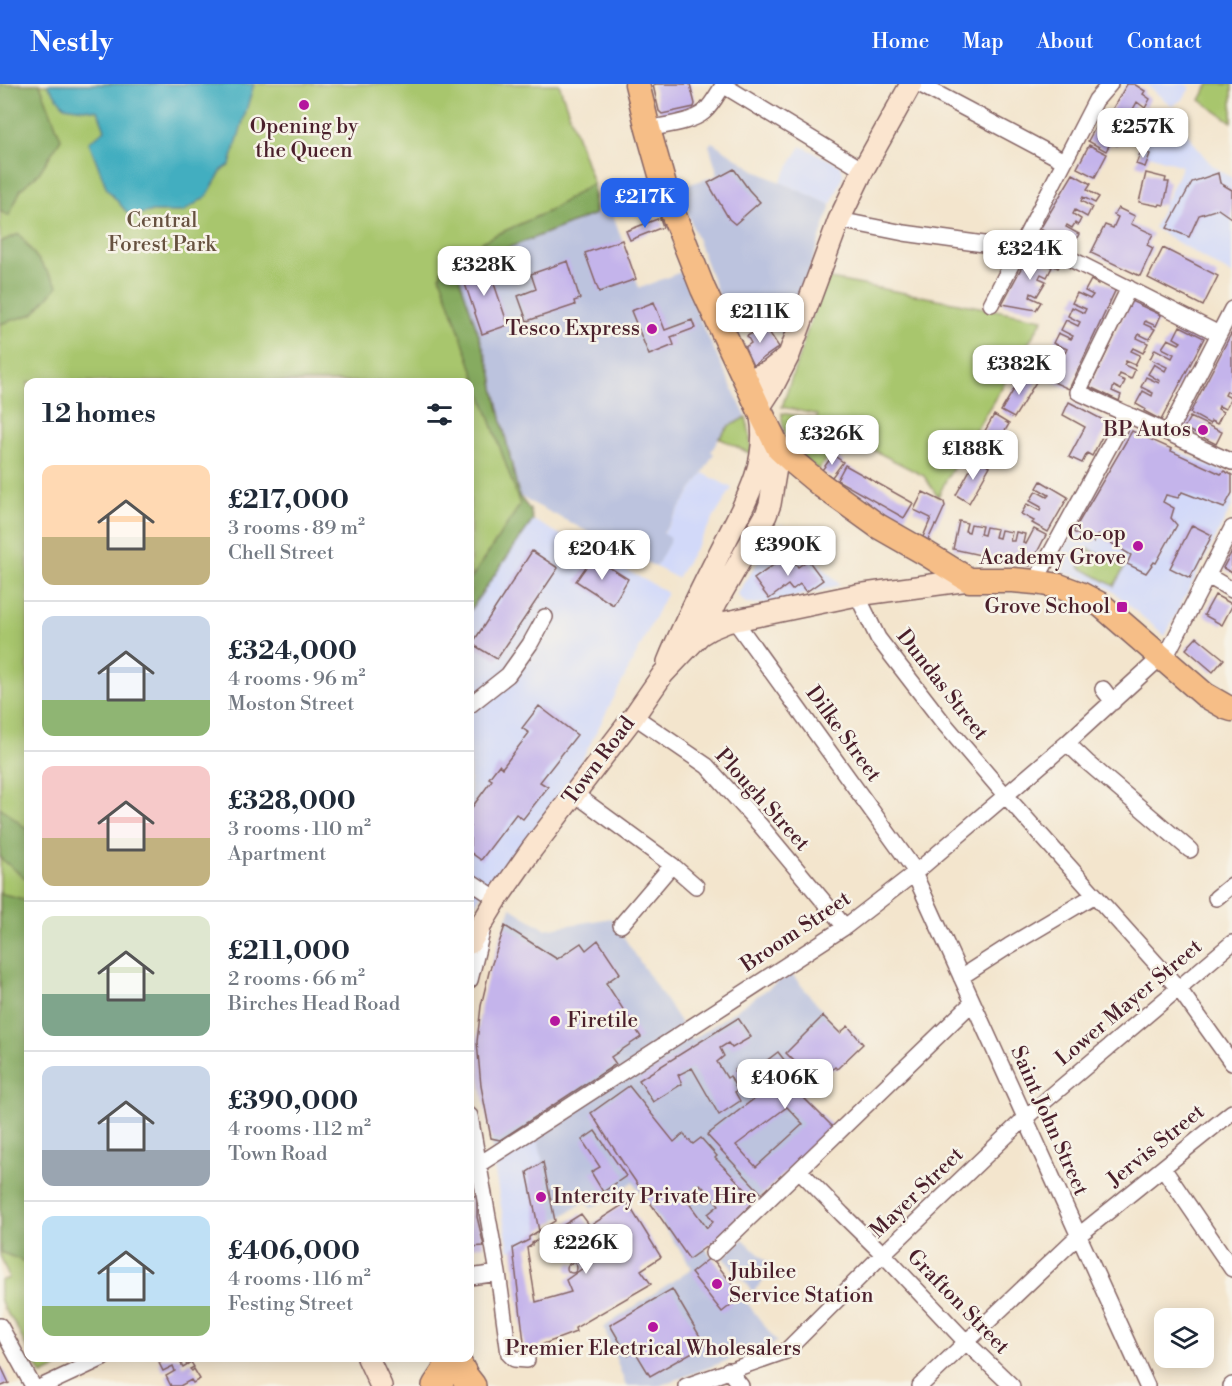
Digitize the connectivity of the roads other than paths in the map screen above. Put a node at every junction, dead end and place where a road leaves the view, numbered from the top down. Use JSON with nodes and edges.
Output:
{"nodes":[{"id":1,"x":637,"y":84,"type":"edge"},
{"id":2,"x":911,"y":84,"type":"edge"},
{"id":3,"x":919,"y":84,"type":"edge"},
{"id":4,"x":1110,"y":84,"type":"edge"},
{"id":5,"x":724,"y":85,"type":"edge"},
{"id":6,"x":648,"y":129,"type":"junction"},
{"id":7,"x":1064,"y":161,"type":"junction"},
{"id":8,"x":863,"y":170,"type":"junction"},
{"id":9,"x":839,"y":220,"type":"junction"},
{"id":10,"x":1024,"y":243,"type":"junction"},
{"id":11,"x":1129,"y":288,"type":"junction"},
{"id":12,"x":992,"y":304,"type":"dead end"},
{"id":13,"x":1232,"y":309,"type":"edge"},
{"id":14,"x":1219,"y":334,"type":"junction"},
{"id":15,"x":789,"y":355,"type":"junction"},
{"id":16,"x":746,"y":380,"type":"junction"},
{"id":17,"x":760,"y":411,"type":"junction"},
{"id":18,"x":1127,"y":414,"type":"junction"},
{"id":19,"x":1168,"y":433,"type":"junction"},
{"id":20,"x":783,"y":458,"type":"junction"},
{"id":21,"x":1232,"y":462,"type":"edge"},
{"id":22,"x":755,"y":479,"type":"junction"},
{"id":23,"x":1232,"y":528,"type":"edge"},
{"id":24,"x":1208,"y":576,"type":"junction"},
{"id":25,"x":969,"y":580,"type":"junction"},
{"id":26,"x":1035,"y":582,"type":"junction"},
{"id":27,"x":1232,"y":590,"type":"edge"},
{"id":28,"x":709,"y":595,"type":"junction"},
{"id":29,"x":857,"y":595,"type":"junction"},
{"id":30,"x":758,"y":615,"type":"junction"},
{"id":31,"x":545,"y":617,"type":"dead end"},
{"id":32,"x":735,"y":621,"type":"junction"},
{"id":33,"x":700,"y":635,"type":"junction"},
{"id":34,"x":1163,"y":658,"type":"junction"},
{"id":35,"x":663,"y":674,"type":"junction"},
{"id":36,"x":474,"y":702,"type":"edge"},
{"id":37,"x":1232,"y":709,"type":"edge"},
{"id":38,"x":634,"y":716,"type":"junction"},
{"id":39,"x":1068,"y":743,"type":"junction"},
{"id":40,"x":575,"y":794,"type":"junction"},
{"id":41,"x":1005,"y":795,"type":"junction"},
{"id":42,"x":1190,"y":850,"type":"dead end"},
{"id":43,"x":672,"y":865,"type":"junction"},
{"id":44,"x":915,"y":872,"type":"junction"},
{"id":45,"x":1232,"y":884,"type":"edge"},
{"id":46,"x":474,"y":886,"type":"edge"},
{"id":47,"x":696,"y":886,"type":"dead end"},
{"id":48,"x":1095,"y":895,"type":"junction"},
{"id":49,"x":1216,"y":898,"type":"dead end"},
{"id":50,"x":492,"y":907,"type":"junction"},
{"id":51,"x":621,"y":925,"type":"dead end"},
{"id":52,"x":845,"y":927,"type":"junction"},
{"id":53,"x":474,"y":936,"type":"edge"},
{"id":54,"x":1232,"y":943,"type":"edge"},
{"id":55,"x":474,"y":967,"type":"edge"},
{"id":56,"x":961,"y":976,"type":"junction"},
{"id":57,"x":1179,"y":989,"type":"junction"},
{"id":58,"x":972,"y":1003,"type":"junction"},
{"id":59,"x":1232,"y":1063,"type":"edge"},
{"id":60,"x":1232,"y":1112,"type":"edge"},
{"id":61,"x":1025,"y":1119,"type":"junction"},
{"id":62,"x":474,"y":1140,"type":"edge"},
{"id":63,"x":478,"y":1165,"type":"junction"},
{"id":64,"x":1162,"y":1168,"type":"junction"},
{"id":65,"x":799,"y":1170,"type":"junction"},
{"id":66,"x":1078,"y":1236,"type":"junction"},
{"id":67,"x":713,"y":1253,"type":"dead end"},
{"id":68,"x":883,"y":1254,"type":"junction"},
{"id":69,"x":1232,"y":1269,"type":"edge"},
{"id":70,"x":498,"y":1273,"type":"junction"},
{"id":71,"x":474,"y":1276,"type":"edge"},
{"id":72,"x":0,"y":1326,"type":"edge"},
{"id":73,"x":966,"y":1341,"type":"junction"},
{"id":74,"x":527,"y":1360,"type":"dead end"},
{"id":75,"x":94,"y":1362,"type":"edge"},
{"id":76,"x":370,"y":1362,"type":"edge"},
{"id":77,"x":447,"y":1362,"type":"edge"},
{"id":78,"x":457,"y":1362,"type":"edge"},
{"id":79,"x":728,"y":1370,"type":"junction"},
{"id":80,"x":33,"y":1386,"type":"edge"},
{"id":81,"x":43,"y":1386,"type":"edge"},
{"id":82,"x":381,"y":1386,"type":"edge"},
{"id":83,"x":436,"y":1386,"type":"edge"},
{"id":84,"x":472,"y":1386,"type":"edge"},
{"id":85,"x":686,"y":1386,"type":"edge"},
{"id":86,"x":741,"y":1386,"type":"edge"},
{"id":87,"x":920,"y":1386,"type":"edge"},
{"id":88,"x":1012,"y":1386,"type":"edge"},
{"id":89,"x":1146,"y":1386,"type":"edge"}],
"edges":[{"from":1,"to":6,"type":"main road"},
{"from":2,"to":8,"type":"main road"},
{"from":3,"to":7,"type":"street"},
{"from":4,"to":7,"type":"street"},
{"from":5,"to":6,"type":"street"},
{"from":5,"to":8,"type":"street"},
{"from":6,"to":16,"type":"main road"},
{"from":7,"to":10,"type":"street"},
{"from":8,"to":9,"type":"main road"},
{"from":9,"to":10,"type":"street"},
{"from":9,"to":15,"type":"main road"},
{"from":10,"to":11,"type":"street"},
{"from":10,"to":12,"type":"street"},
{"from":11,"to":14,"type":"street"},
{"from":11,"to":18,"type":"street"},
{"from":13,"to":14,"type":"street"},
{"from":14,"to":19,"type":"street"},
{"from":15,"to":16,"type":"main road"},
{"from":15,"to":17,"type":"main road"},
{"from":16,"to":17,"type":"main road"},
{"from":17,"to":20,"type":"main road"},
{"from":17,"to":22,"type":"main road"},
{"from":18,"to":19,"type":"street"},
{"from":18,"to":26,"type":"street"},
{"from":19,"to":21,"type":"street"},
{"from":20,"to":22,"type":"main road"},
{"from":20,"to":25,"type":"main road"},
{"from":20,"to":28,"type":"main road"},
{"from":22,"to":28,"type":"main road"},
{"from":23,"to":24,"type":"street","name":"Broom Street"},
{"from":24,"to":27,"type":"street"},
{"from":24,"to":34,"type":"street","name":"Broom Street"},
{"from":25,"to":26,"type":"main road"},
{"from":25,"to":29,"type":"main road","name":"Town Road"},
{"from":26,"to":34,"type":"main road"},
{"from":28,"to":30,"type":"main road"},
{"from":28,"to":33,"type":"main road"},
{"from":28,"to":35,"type":"main road"},
{"from":29,"to":30,"type":"main road","name":"Town Road"},
{"from":29,"to":41,"type":"street","name":"Dundas Street"},
{"from":30,"to":32,"type":"main road","name":"Town Road"},
{"from":31,"to":36,"type":"street"},
{"from":32,"to":33,"type":"main road","name":"Town Road"},
{"from":32,"to":44,"type":"street","name":"Dilke Street"},
{"from":33,"to":35,"type":"main road","name":"Town Road"},
{"from":34,"to":37,"type":"main road"},
{"from":34,"to":39,"type":"street","name":"Broom Street"},
{"from":35,"to":38,"type":"main road","name":"Town Road"},
{"from":38,"to":40,"type":"main road","name":"Town Road"},
{"from":38,"to":52,"type":"street","name":"Plough Street"},
{"from":39,"to":41,"type":"street","name":"Broom Street"},
{"from":39,"to":42,"type":"street"},
{"from":40,"to":43,"type":"street"},
{"from":40,"to":50,"type":"main road","name":"Town Road"},
{"from":41,"to":44,"type":"street","name":"Broom Street"},
{"from":41,"to":48,"type":"street","name":"Dundas Street"},
{"from":43,"to":47,"type":"street"},
{"from":43,"to":51,"type":"street"},
{"from":44,"to":52,"type":"street","name":"Broom Street"},
{"from":44,"to":56,"type":"street","name":"Saint John Street"},
{"from":45,"to":49,"type":"street"},
{"from":46,"to":50,"type":"street"},
{"from":48,"to":56,"type":"street"},
{"from":48,"to":57,"type":"street","name":"Dundas Street"},
{"from":50,"to":53,"type":"main road","name":"Town Road"},
{"from":50,"to":55,"type":"street"},
{"from":52,"to":63,"type":"street","name":"Broom Street"},
{"from":54,"to":57,"type":"street","name":"Lower Mayer Street"},
{"from":56,"to":58,"type":"street","name":"Saint John Street"},
{"from":57,"to":59,"type":"street","name":"Dundas Street"},
{"from":57,"to":61,"type":"street","name":"Lower Mayer Street"},
{"from":58,"to":61,"type":"street","name":"Saint John Street"},
{"from":58,"to":65,"type":"street"},
{"from":60,"to":64,"type":"street","name":"Jervis Street"},
{"from":61,"to":66,"type":"street","name":"Saint John Street"},
{"from":61,"to":68,"type":"street","name":"Mayer Street"},
{"from":62,"to":63,"type":"street"},
{"from":63,"to":70,"type":"street"},
{"from":64,"to":66,"type":"street","name":"Jervis Street"},
{"from":64,"to":69,"type":"street"},
{"from":65,"to":67,"type":"street"},
{"from":65,"to":68,"type":"street","name":"Grafton Street"},
{"from":66,"to":73,"type":"street","name":"Jervis Street"},
{"from":66,"to":89,"type":"street","name":"Saint John Street"},
{"from":68,"to":73,"type":"street","name":"Grafton Street"},
{"from":68,"to":79,"type":"street","name":"Mayer Street"},
{"from":70,"to":71,"type":"street"},
{"from":70,"to":74,"type":"street"},
{"from":72,"to":80,"type":"street"},
{"from":73,"to":87,"type":"street","name":"Jervis Street"},
{"from":73,"to":88,"type":"street","name":"Grafton Street"},
{"from":75,"to":81,"type":"street"},
{"from":76,"to":82,"type":"main road"},
{"from":77,"to":83,"type":"highway"},
{"from":78,"to":84,"type":"highway"},
{"from":79,"to":85,"type":"street","name":"Mayer Street"},
{"from":79,"to":86,"type":"street"}]}
